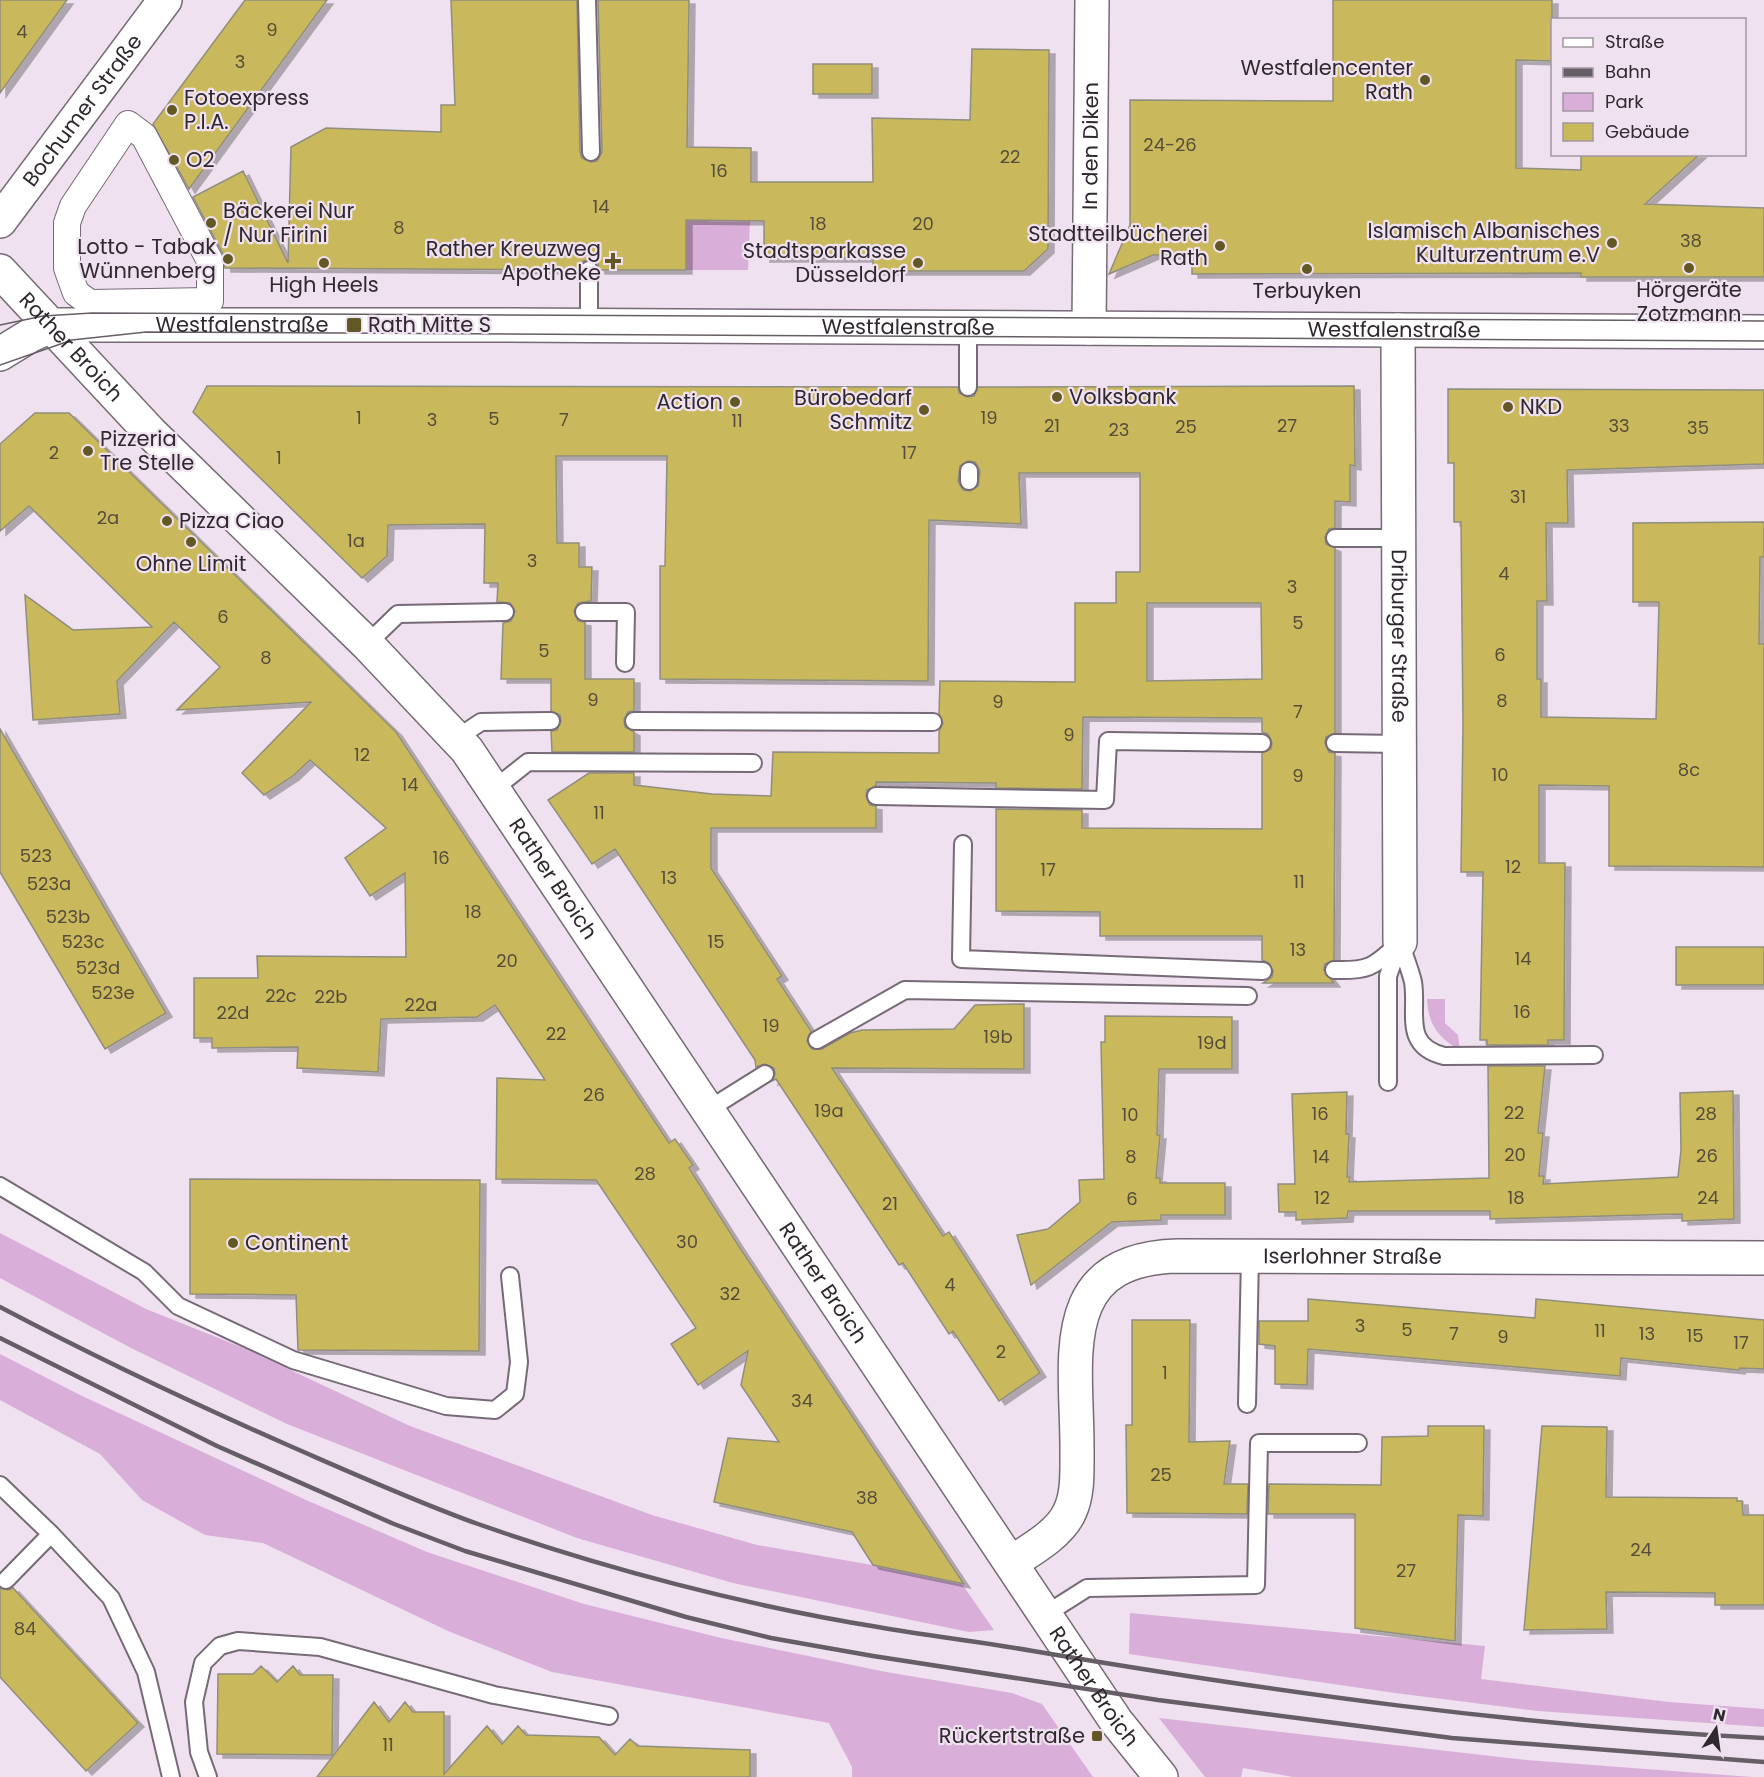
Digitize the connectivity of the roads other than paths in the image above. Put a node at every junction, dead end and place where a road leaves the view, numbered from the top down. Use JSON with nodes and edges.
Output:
{"nodes":[{"id":1,"x":165,"y":0,"type":"edge"},
{"id":2,"x":587,"y":0,"type":"edge"},
{"id":3,"x":1092,"y":0,"type":"edge"},
{"id":4,"x":128,"y":124,"type":"joint"},
{"id":5,"x":591,"y":152,"type":"dead end"},
{"id":6,"x":0,"y":221,"type":"edge"},
{"id":7,"x":589,"y":270,"type":"dead end"},
{"id":8,"x":0,"y":271,"type":"edge"},
{"id":9,"x":52,"y":325,"type":"junction"},
{"id":10,"x":588,"y":326,"type":"junction"},
{"id":11,"x":968,"y":327,"type":"junction"},
{"id":12,"x":1089,"y":328,"type":"junction"},
{"id":13,"x":1398,"y":330,"type":"junction"},
{"id":14,"x":1764,"y":332,"type":"edge"},
{"id":15,"x":0,"y":354,"type":"edge"},
{"id":16,"x":968,"y":387,"type":"dead end"},
{"id":17,"x":1335,"y":538,"type":"dead end"},
{"id":18,"x":1398,"y":538,"type":"junction"},
{"id":19,"x":505,"y":612,"type":"dead end"},
{"id":20,"x":584,"y":612,"type":"dead end"},
{"id":21,"x":367,"y":644,"type":"junction"},
{"id":22,"x":625,"y":663,"type":"dead end"},
{"id":23,"x":634,"y":721,"type":"dead end"},
{"id":24,"x":551,"y":722,"type":"dead end"},
{"id":25,"x":933,"y":722,"type":"dead end"},
{"id":26,"x":457,"y":738,"type":"junction"},
{"id":27,"x":1262,"y":743,"type":"dead end"},
{"id":28,"x":1335,"y":743,"type":"dead end"},
{"id":29,"x":1399,"y":744,"type":"junction"},
{"id":30,"x":753,"y":763,"type":"dead end"},
{"id":31,"x":494,"y":789,"type":"junction"},
{"id":32,"x":876,"y":796,"type":"dead end"},
{"id":33,"x":963,"y":844,"type":"dead end"},
{"id":34,"x":1400,"y":942,"type":"junction"},
{"id":35,"x":1334,"y":970,"type":"dead end"},
{"id":36,"x":1263,"y":971,"type":"dead end"},
{"id":37,"x":1248,"y":996,"type":"dead end"},
{"id":38,"x":817,"y":1040,"type":"dead end"},
{"id":39,"x":1594,"y":1055,"type":"dead end"},
{"id":40,"x":765,"y":1074,"type":"dead end"},
{"id":41,"x":1388,"y":1082,"type":"dead end"},
{"id":42,"x":709,"y":1109,"type":"junction"},
{"id":43,"x":0,"y":1186,"type":"edge"},
{"id":44,"x":1250,"y":1256,"type":"junction"},
{"id":45,"x":1764,"y":1258,"type":"edge"},
{"id":46,"x":510,"y":1276,"type":"dead end"},
{"id":47,"x":1247,"y":1404,"type":"dead end"},
{"id":48,"x":1358,"y":1443,"type":"dead end"},
{"id":49,"x":0,"y":1485,"type":"edge"},
{"id":50,"x":51,"y":1534,"type":"junction"},
{"id":51,"x":1012,"y":1562,"type":"junction"},
{"id":52,"x":6,"y":1580,"type":"dead end"},
{"id":53,"x":1046,"y":1614,"type":"junction"},
{"id":54,"x":609,"y":1716,"type":"dead end"},
{"id":55,"x":171,"y":1777,"type":"edge"},
{"id":56,"x":208,"y":1777,"type":"edge"},
{"id":57,"x":1161,"y":1777,"type":"edge"}],
"edges":[{"from":1,"to":6,"type":"street","name":"Bochumer Straße"},
{"from":2,"to":5,"type":"lane"},
{"from":3,"to":12,"type":"street","name":"In den Diken"},
{"from":4,"to":4,"type":"street"},
{"from":7,"to":10,"type":"lane"},
{"from":8,"to":9,"type":"street","name":"Rather Broich"},
{"from":9,"to":10,"type":"street","name":"Westfalenstraße"},
{"from":9,"to":15,"type":"street"},
{"from":9,"to":21,"type":"street","name":"Rather Broich"},
{"from":10,"to":11,"type":"street","name":"Westfalenstraße"},
{"from":11,"to":12,"type":"street","name":"Westfalenstraße"},
{"from":11,"to":16,"type":"lane"},
{"from":12,"to":13,"type":"street","name":"Westfalenstraße"},
{"from":13,"to":14,"type":"street","name":"Westfalenstraße"},
{"from":13,"to":18,"type":"street","name":"Driburger Straße"},
{"from":17,"to":18,"type":"lane"},
{"from":18,"to":29,"type":"street","name":"Driburger Straße"},
{"from":19,"to":21,"type":"lane"},
{"from":20,"to":22,"type":"lane"},
{"from":21,"to":26,"type":"street","name":"Rather Broich"},
{"from":23,"to":25,"type":"lane"},
{"from":24,"to":26,"type":"lane"},
{"from":26,"to":31,"type":"street","name":"Rather Broich"},
{"from":27,"to":32,"type":"lane"},
{"from":28,"to":29,"type":"lane"},
{"from":29,"to":34,"type":"street","name":"Driburger Straße"},
{"from":30,"to":31,"type":"lane"},
{"from":31,"to":42,"type":"street","name":"Rather Broich"},
{"from":33,"to":36,"type":"lane"},
{"from":34,"to":35,"type":"lane"},
{"from":34,"to":39,"type":"lane"},
{"from":34,"to":41,"type":"lane"},
{"from":37,"to":38,"type":"lane"},
{"from":40,"to":42,"type":"lane"},
{"from":42,"to":51,"type":"street","name":"Rather Broich"},
{"from":43,"to":46,"type":"lane"},
{"from":44,"to":45,"type":"street","name":"Iserlohner Straße"},
{"from":44,"to":47,"type":"lane"},
{"from":44,"to":51,"type":"street","name":"Iserlohner Straße"},
{"from":48,"to":53,"type":"lane"},
{"from":49,"to":50,"type":"lane"},
{"from":50,"to":52,"type":"lane"},
{"from":50,"to":55,"type":"lane"},
{"from":51,"to":53,"type":"street","name":"Rather Broich"},
{"from":53,"to":57,"type":"street","name":"Rather Broich"},
{"from":54,"to":56,"type":"lane"}]}
